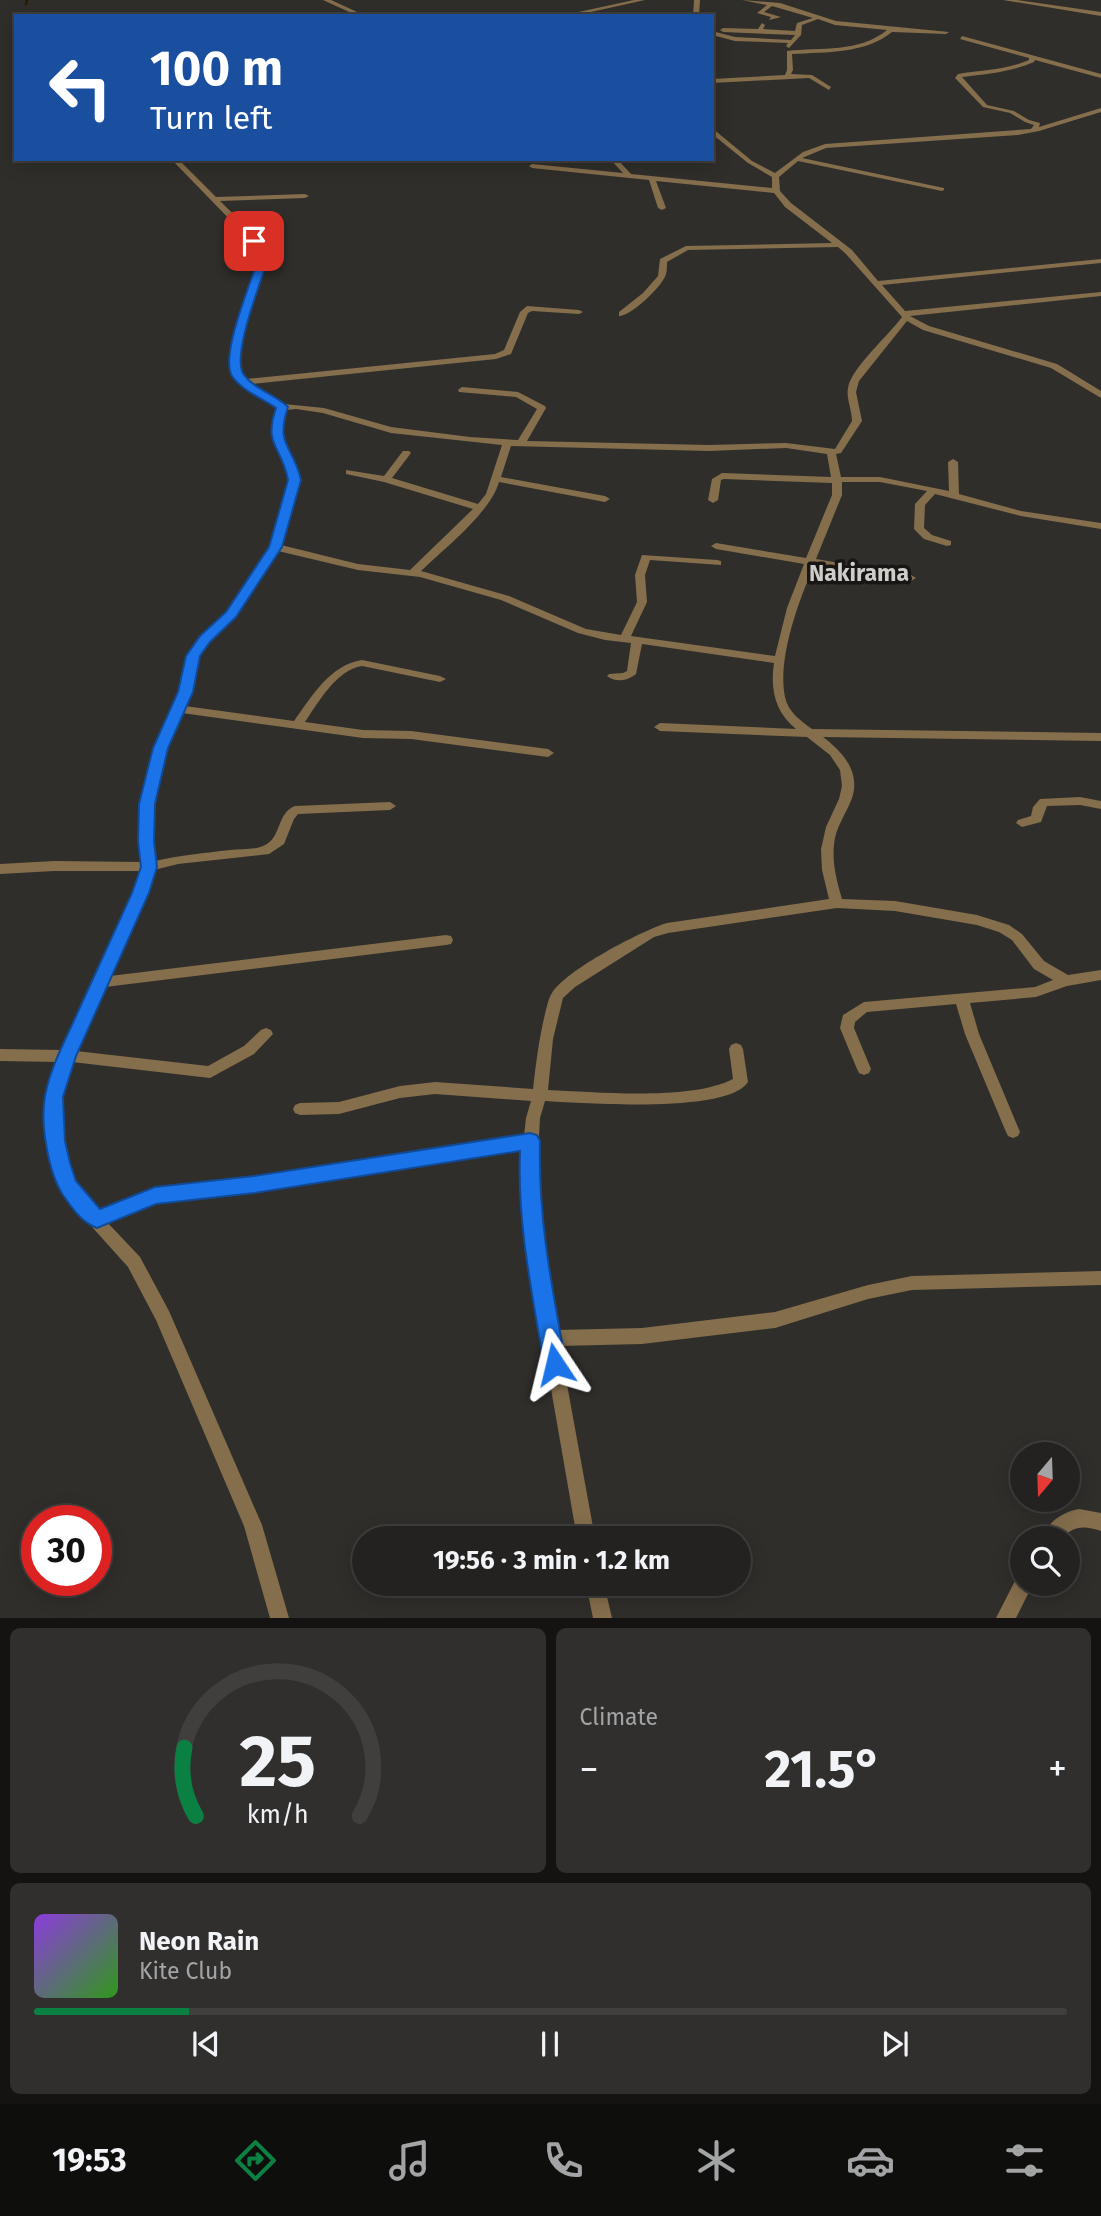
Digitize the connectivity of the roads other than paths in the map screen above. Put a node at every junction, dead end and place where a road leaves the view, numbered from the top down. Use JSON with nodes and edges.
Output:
{"nodes":[{"id":1,"x":326,"y":0,"type":"edge"},
{"id":2,"x":642,"y":0,"type":"edge"},
{"id":3,"x":746,"y":0,"type":"edge"},
{"id":4,"x":1006,"y":0,"type":"edge"},
{"id":5,"x":771,"y":4,"type":"junction"},
{"id":6,"x":787,"y":7,"type":"junction"},
{"id":7,"x":1101,"y":13,"type":"edge"},
{"id":8,"x":358,"y":14,"type":"edge"},
{"id":9,"x":573,"y":14,"type":"edge"},
{"id":10,"x":821,"y":15,"type":"junction"},
{"id":11,"x":787,"y":16,"type":"dead end"},
{"id":12,"x":772,"y":19,"type":"dead end"},
{"id":13,"x":894,"y":29,"type":"junction"},
{"id":14,"x":714,"y":32,"type":"edge"},
{"id":15,"x":946,"y":32,"type":"dead end"},
{"id":16,"x":714,"y":33,"type":"edge"},
{"id":17,"x":797,"y":33,"type":"junction"},
{"id":18,"x":962,"y":38,"type":"dead end"},
{"id":19,"x":735,"y":39,"type":"junction"},
{"id":20,"x":793,"y":42,"type":"junction"},
{"id":21,"x":732,"y":47,"type":"dead end"},
{"id":22,"x":789,"y":52,"type":"junction"},
{"id":23,"x":1032,"y":58,"type":"junction"},
{"id":24,"x":788,"y":76,"type":"junction"},
{"id":25,"x":1101,"y":76,"type":"edge"},
{"id":26,"x":714,"y":81,"type":"edge"},
{"id":27,"x":829,"y":88,"type":"dead end"},
{"id":28,"x":1101,"y":110,"type":"edge"},
{"id":29,"x":1036,"y":127,"type":"junction"},
{"id":30,"x":714,"y":132,"type":"edge"},
{"id":31,"x":796,"y":159,"type":"junction"},
{"id":32,"x":176,"y":161,"type":"edge"},
{"id":33,"x":615,"y":161,"type":"edge"},
{"id":34,"x":532,"y":166,"type":"dead end"},
{"id":35,"x":628,"y":174,"type":"junction"},
{"id":36,"x":775,"y":176,"type":"junction"},
{"id":37,"x":652,"y":178,"type":"junction"},
{"id":38,"x":942,"y":189,"type":"dead end"},
{"id":39,"x":776,"y":191,"type":"junction"},
{"id":40,"x":305,"y":196,"type":"dead end"},
{"id":41,"x":212,"y":199,"type":"junction"},
{"id":42,"x":663,"y":208,"type":"dead end"},
{"id":43,"x":840,"y":245,"type":"junction"},
{"id":44,"x":1101,"y":261,"type":"edge"},
{"id":45,"x":878,"y":283,"type":"junction"},
{"id":46,"x":1101,"y":294,"type":"edge"},
{"id":47,"x":579,"y":312,"type":"dead end"},
{"id":48,"x":622,"y":314,"type":"dead end"},
{"id":49,"x":903,"y":319,"type":"junction"},
{"id":50,"x":244,"y":382,"type":"junction"},
{"id":51,"x":462,"y":390,"type":"dead end"},
{"id":52,"x":1101,"y":395,"type":"edge"},
{"id":53,"x":282,"y":407,"type":"junction"},
{"id":54,"x":507,"y":443,"type":"junction"},
{"id":55,"x":520,"y":444,"type":"junction"},
{"id":56,"x":831,"y":452,"type":"junction"},
{"id":57,"x":406,"y":453,"type":"dead end"},
{"id":58,"x":953,"y":461,"type":"dead end"},
{"id":59,"x":349,"y":472,"type":"dead end"},
{"id":60,"x":386,"y":479,"type":"junction"},
{"id":61,"x":496,"y":479,"type":"junction"},
{"id":62,"x":836,"y":480,"type":"junction"},
{"id":63,"x":932,"y":491,"type":"junction"},
{"id":64,"x":954,"y":495,"type":"junction"},
{"id":65,"x":605,"y":499,"type":"dead end"},
{"id":66,"x":713,"y":500,"type":"dead end"},
{"id":67,"x":480,"y":508,"type":"junction"},
{"id":68,"x":1101,"y":526,"type":"edge"},
{"id":69,"x":947,"y":544,"type":"dead end"},
{"id":70,"x":716,"y":546,"type":"dead end"},
{"id":71,"x":275,"y":547,"type":"junction"},
{"id":72,"x":810,"y":561,"type":"junction"},
{"id":73,"x":717,"y":563,"type":"dead end"},
{"id":74,"x":413,"y":573,"type":"junction"},
{"id":75,"x":911,"y":578,"type":"dead end"},
{"id":76,"x":631,"y":639,"type":"junction"},
{"id":77,"x":778,"y":660,"type":"junction"},
{"id":78,"x":613,"y":677,"type":"dead end"},
{"id":79,"x":440,"y":679,"type":"dead end"},
{"id":80,"x":178,"y":709,"type":"junction"},
{"id":81,"x":298,"y":724,"type":"junction"},
{"id":82,"x":660,"y":727,"type":"dead end"},
{"id":83,"x":807,"y":733,"type":"junction"},
{"id":84,"x":1101,"y":737,"type":"edge"},
{"id":85,"x":548,"y":752,"type":"dead end"},
{"id":86,"x":1101,"y":805,"type":"edge"},
{"id":87,"x":390,"y":806,"type":"dead end"},
{"id":88,"x":1022,"y":823,"type":"dead end"},
{"id":89,"x":149,"y":867,"type":"junction"},
{"id":90,"x":0,"y":869,"type":"edge"},
{"id":91,"x":837,"y":903,"type":"junction"},
{"id":92,"x":446,"y":940,"type":"dead end"},
{"id":93,"x":1101,"y":975,"type":"edge"},
{"id":94,"x":1066,"y":981,"type":"junction"},
{"id":95,"x":100,"y":982,"type":"junction"},
{"id":96,"x":961,"y":998,"type":"junction"},
{"id":97,"x":266,"y":1034,"type":"dead end"},
{"id":98,"x":736,"y":1049,"type":"dead end"},
{"id":99,"x":0,"y":1055,"type":"edge"},
{"id":100,"x":67,"y":1056,"type":"junction"},
{"id":101,"x":864,"y":1069,"type":"dead end"},
{"id":102,"x":540,"y":1094,"type":"junction"},
{"id":103,"x":300,"y":1109,"type":"dead end"},
{"id":104,"x":1013,"y":1132,"type":"dead end"},
{"id":105,"x":530,"y":1141,"type":"junction"},
{"id":106,"x":97,"y":1219,"type":"junction"},
{"id":107,"x":1101,"y":1278,"type":"edge"},
{"id":108,"x":551,"y":1338,"type":"junction"},
{"id":109,"x":1101,"y":1522,"type":"edge"},
{"id":110,"x":584,"y":1526,"type":"edge"},
{"id":111,"x":1060,"y":1526,"type":"edge"},
{"id":112,"x":596,"y":1596,"type":"edge"},
{"id":113,"x":1017,"y":1596,"type":"edge"},
{"id":114,"x":599,"y":1616,"type":"edge"},
{"id":115,"x":280,"y":1618,"type":"edge"},
{"id":116,"x":1005,"y":1618,"type":"edge"}],
"edges":[{"from":1,"to":8,"type":"street"},
{"from":2,"to":9,"type":"street"},
{"from":3,"to":5,"type":"street"},
{"from":4,"to":7,"type":"street"},
{"from":5,"to":6,"type":"street"},
{"from":5,"to":12,"type":"street"},
{"from":6,"to":10,"type":"street"},
{"from":6,"to":11,"type":"street"},
{"from":10,"to":13,"type":"street"},
{"from":10,"to":17,"type":"street"},
{"from":13,"to":15,"type":"street"},
{"from":13,"to":22,"type":"street"},
{"from":14,"to":17,"type":"street"},
{"from":16,"to":19,"type":"street"},
{"from":17,"to":20,"type":"street"},
{"from":18,"to":23,"type":"street"},
{"from":19,"to":20,"type":"street"},
{"from":19,"to":21,"type":"street"},
{"from":20,"to":22,"type":"street"},
{"from":22,"to":24,"type":"street"},
{"from":23,"to":25,"type":"street"},
{"from":23,"to":29,"type":"street"},
{"from":24,"to":26,"type":"street"},
{"from":24,"to":27,"type":"street"},
{"from":28,"to":29,"type":"street"},
{"from":29,"to":31,"type":"street"},
{"from":30,"to":36,"type":"street"},
{"from":31,"to":36,"type":"street"},
{"from":31,"to":38,"type":"street"},
{"from":32,"to":41,"type":"street"},
{"from":33,"to":35,"type":"street"},
{"from":34,"to":35,"type":"street"},
{"from":35,"to":37,"type":"street"},
{"from":36,"to":39,"type":"street"},
{"from":37,"to":39,"type":"street"},
{"from":37,"to":42,"type":"street"},
{"from":39,"to":43,"type":"street"},
{"from":40,"to":41,"type":"street"},
{"from":41,"to":50,"type":"street"},
{"from":43,"to":45,"type":"street"},
{"from":43,"to":48,"type":"street"},
{"from":44,"to":45,"type":"street"},
{"from":45,"to":49,"type":"street"},
{"from":46,"to":49,"type":"street"},
{"from":47,"to":50,"type":"street"},
{"from":49,"to":52,"type":"street"},
{"from":49,"to":56,"type":"street"},
{"from":50,"to":53,"type":"street"},
{"from":51,"to":55,"type":"street"},
{"from":53,"to":54,"type":"street"},
{"from":53,"to":71,"type":"street"},
{"from":54,"to":55,"type":"street"},
{"from":54,"to":61,"type":"street"},
{"from":55,"to":56,"type":"street"},
{"from":56,"to":62,"type":"street"},
{"from":57,"to":60,"type":"street"},
{"from":58,"to":64,"type":"street"},
{"from":59,"to":60,"type":"street"},
{"from":60,"to":67,"type":"street"},
{"from":61,"to":65,"type":"street"},
{"from":61,"to":67,"type":"street"},
{"from":62,"to":63,"type":"street"},
{"from":62,"to":66,"type":"street"},
{"from":62,"to":72,"type":"street"},
{"from":63,"to":64,"type":"street"},
{"from":63,"to":69,"type":"street"},
{"from":64,"to":68,"type":"street"},
{"from":67,"to":74,"type":"street"},
{"from":70,"to":72,"type":"street"},
{"from":71,"to":74,"type":"street"},
{"from":71,"to":80,"type":"street"},
{"from":72,"to":75,"type":"street"},
{"from":72,"to":77,"type":"street"},
{"from":73,"to":76,"type":"street"},
{"from":74,"to":76,"type":"street"},
{"from":76,"to":77,"type":"street"},
{"from":76,"to":78,"type":"street"},
{"from":77,"to":83,"type":"street"},
{"from":79,"to":81,"type":"street"},
{"from":80,"to":81,"type":"street"},
{"from":80,"to":89,"type":"street"},
{"from":81,"to":85,"type":"street"},
{"from":82,"to":83,"type":"street"},
{"from":83,"to":84,"type":"street"},
{"from":83,"to":91,"type":"street"},
{"from":86,"to":88,"type":"street"},
{"from":87,"to":89,"type":"street"},
{"from":89,"to":90,"type":"street"},
{"from":89,"to":95,"type":"street"},
{"from":91,"to":94,"type":"street"},
{"from":91,"to":102,"type":"street"},
{"from":92,"to":95,"type":"street"},
{"from":93,"to":94,"type":"street"},
{"from":94,"to":96,"type":"street"},
{"from":95,"to":100,"type":"street"},
{"from":96,"to":101,"type":"street"},
{"from":96,"to":104,"type":"street"},
{"from":97,"to":100,"type":"street"},
{"from":98,"to":102,"type":"street"},
{"from":99,"to":100,"type":"street"},
{"from":100,"to":106,"type":"street"},
{"from":102,"to":103,"type":"street"},
{"from":102,"to":105,"type":"street"},
{"from":105,"to":106,"type":"street"},
{"from":105,"to":108,"type":"street"},
{"from":106,"to":115,"type":"street"},
{"from":107,"to":108,"type":"street"},
{"from":108,"to":110,"type":"street"},
{"from":109,"to":111,"type":"street"},
{"from":112,"to":114,"type":"street"},
{"from":113,"to":116,"type":"street"}]}
